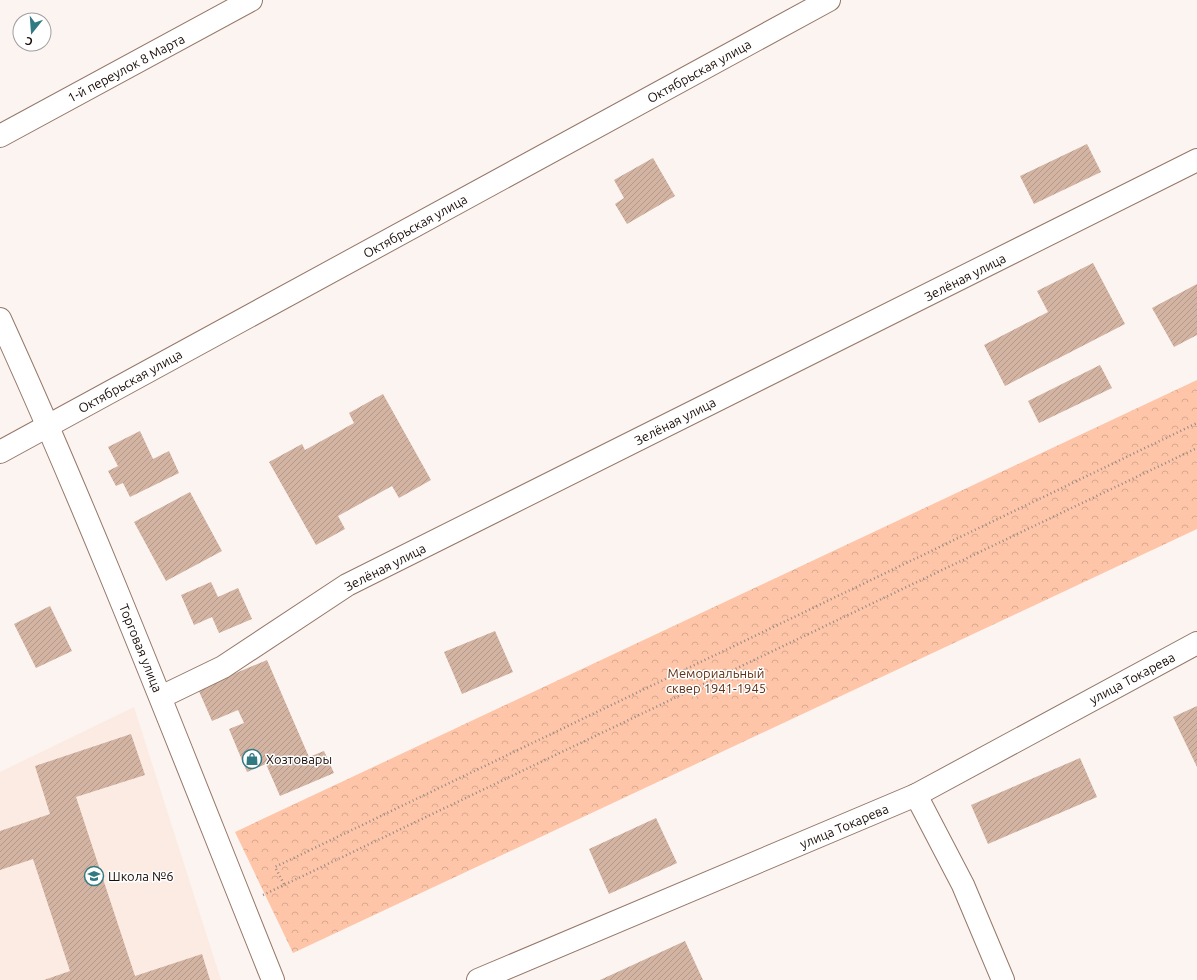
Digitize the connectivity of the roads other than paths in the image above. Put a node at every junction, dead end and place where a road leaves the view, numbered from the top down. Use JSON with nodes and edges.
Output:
{"nodes":[{"id":1,"x":251,"y":0,"type":"edge"},
{"id":2,"x":829,"y":0,"type":"edge"},
{"id":3,"x":0,"y":136,"type":"edge"},
{"id":4,"x":1197,"y":160,"type":"edge"},
{"id":5,"x":0,"y":319,"type":"edge"},
{"id":6,"x":49,"y":426,"type":"junction"},
{"id":7,"x":0,"y":452,"type":"edge"},
{"id":8,"x":1197,"y":643,"type":"edge"},
{"id":9,"x":161,"y":697,"type":"junction"},
{"id":10,"x":916,"y":796,"type":"junction"},
{"id":11,"x":273,"y":980,"type":"edge"},
{"id":12,"x":478,"y":980,"type":"edge"},
{"id":13,"x":1003,"y":980,"type":"edge"}],
"edges":[{"from":1,"to":3,"type":"street","name":"1-й переулок 8 Марта"},
{"from":2,"to":6,"type":"street","name":"Октябрьская улица"},
{"from":4,"to":9,"type":"street","name":"Зелёная улица"},
{"from":5,"to":6,"type":"street","name":"Торговая улица"},
{"from":6,"to":7,"type":"street","name":"Октябрьская улица"},
{"from":6,"to":9,"type":"street","name":"Торговая улица"},
{"from":8,"to":10,"type":"street","name":"улица Токарева"},
{"from":9,"to":11,"type":"street","name":"Торговая улица"},
{"from":10,"to":12,"type":"street","name":"улица Токарева"},
{"from":10,"to":13,"type":"street"}]}
